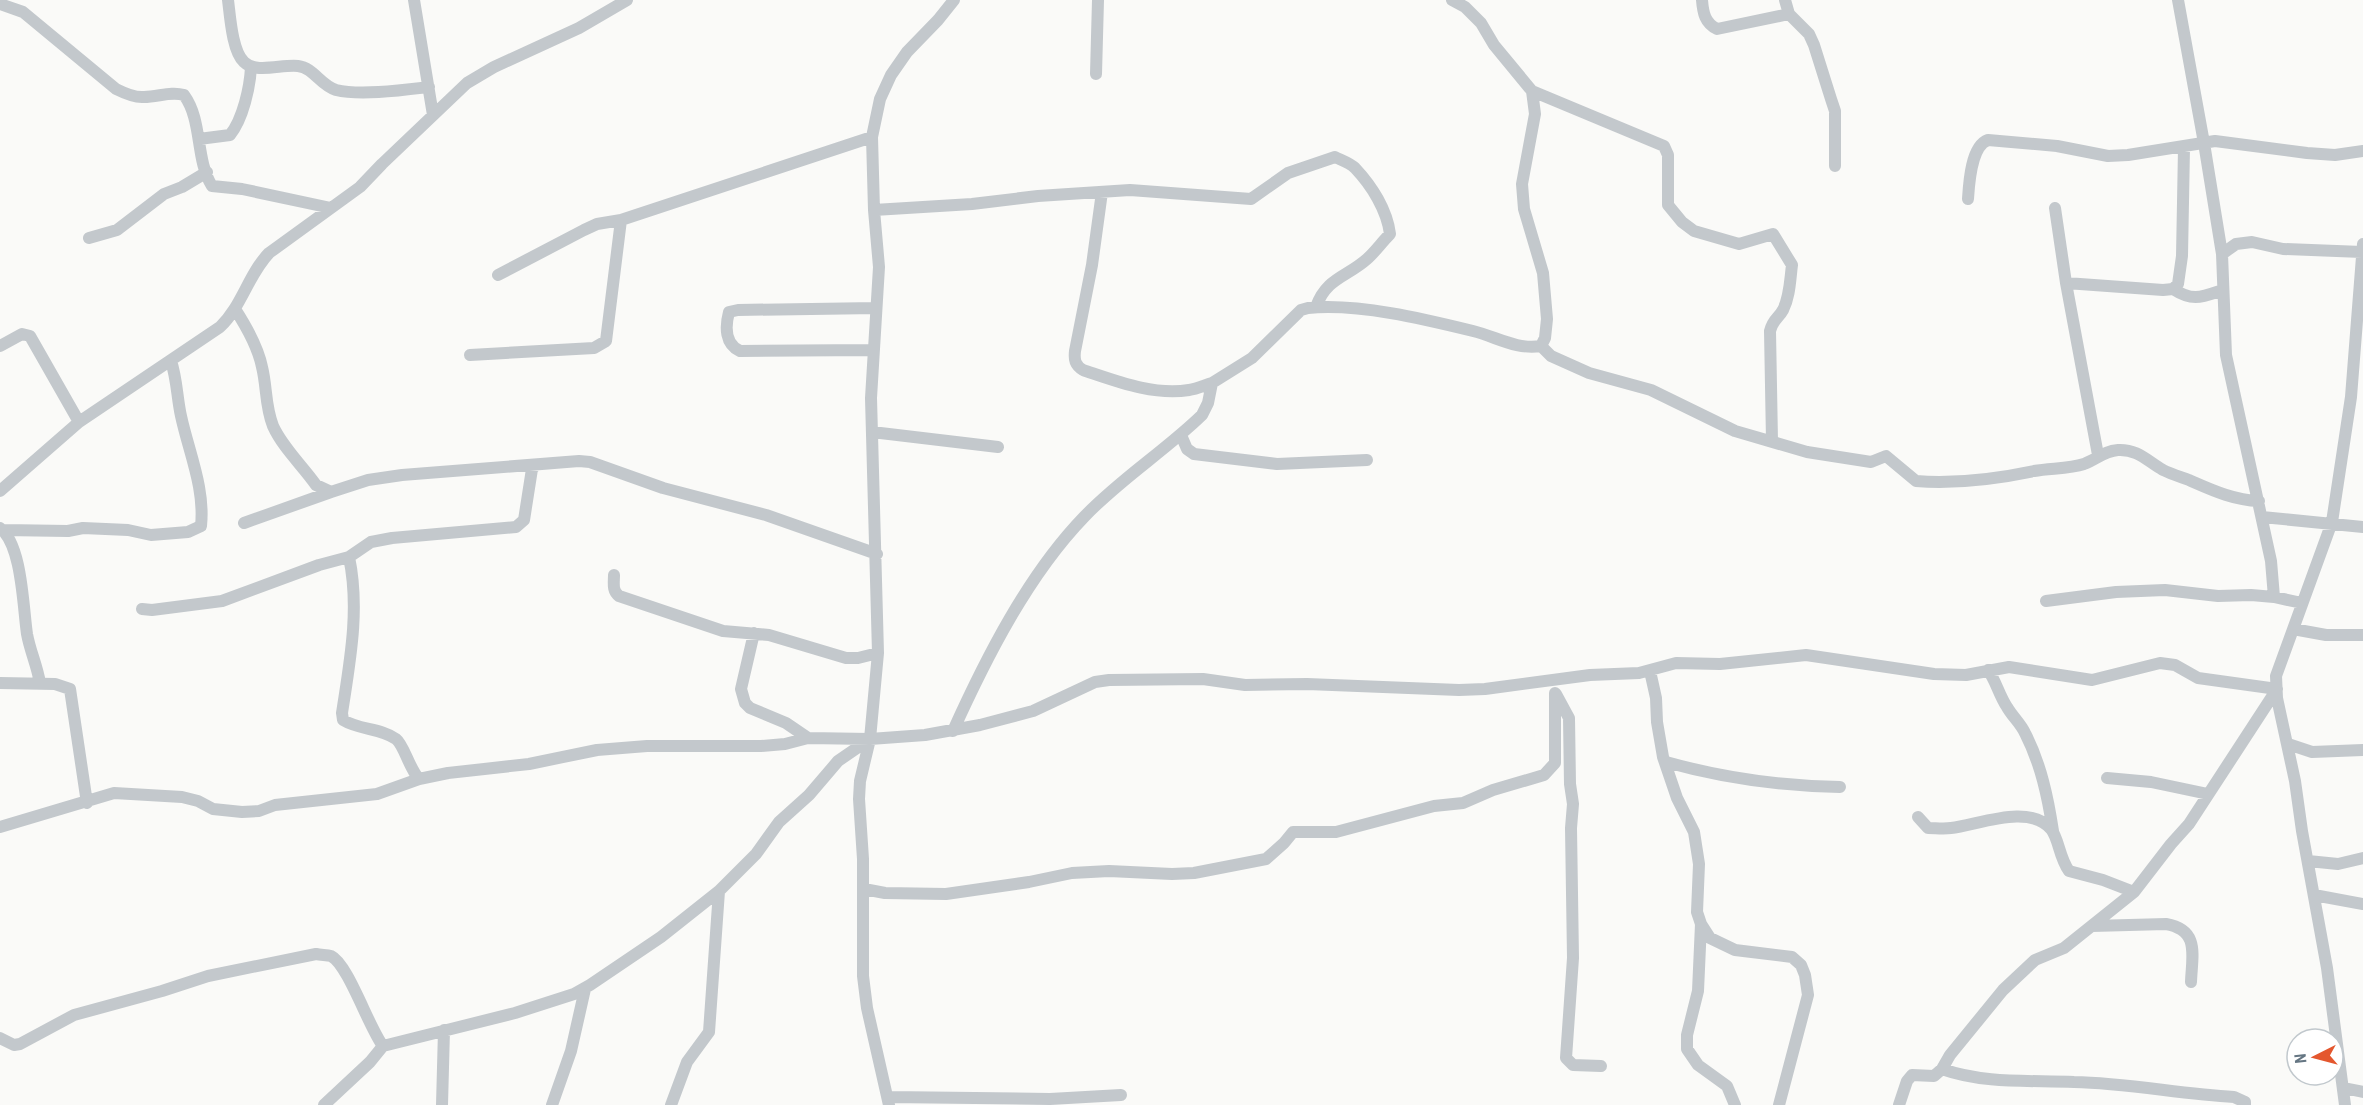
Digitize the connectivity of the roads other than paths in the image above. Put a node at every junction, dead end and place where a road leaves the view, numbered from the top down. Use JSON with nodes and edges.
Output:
{"nodes":[{"id":1,"x":228,"y":0,"type":"edge"},
{"id":2,"x":414,"y":0,"type":"edge"},
{"id":3,"x":627,"y":0,"type":"edge"},
{"id":4,"x":954,"y":0,"type":"edge"},
{"id":5,"x":1098,"y":0,"type":"edge"},
{"id":6,"x":1452,"y":0,"type":"edge"},
{"id":7,"x":1702,"y":0,"type":"edge"},
{"id":8,"x":1785,"y":0,"type":"edge"},
{"id":9,"x":2178,"y":0,"type":"edge"},
{"id":10,"x":1,"y":2,"type":"edge"},
{"id":11,"x":1789,"y":14,"type":"junction"},
{"id":12,"x":251,"y":67,"type":"junction"},
{"id":13,"x":1096,"y":74,"type":"dead end"},
{"id":14,"x":429,"y":87,"type":"junction"},
{"id":15,"x":1532,"y":91,"type":"junction"},
{"id":16,"x":433,"y":115,"type":"junction"},
{"id":17,"x":872,"y":137,"type":"junction"},
{"id":18,"x":199,"y":139,"type":"junction"},
{"id":19,"x":2204,"y":143,"type":"junction"},
{"id":20,"x":2184,"y":148,"type":"junction"},
{"id":21,"x":2363,"y":151,"type":"edge"},
{"id":22,"x":1834,"y":166,"type":"dead end"},
{"id":23,"x":207,"y":172,"type":"junction"},
{"id":24,"x":1102,"y":192,"type":"junction"},
{"id":25,"x":1968,"y":199,"type":"dead end"},
{"id":26,"x":331,"y":208,"type":"junction"},
{"id":27,"x":2055,"y":208,"type":"dead end"},
{"id":28,"x":874,"y":210,"type":"junction"},
{"id":29,"x":621,"y":220,"type":"junction"},
{"id":30,"x":89,"y":238,"type":"dead end"},
{"id":31,"x":2363,"y":244,"type":"edge"},
{"id":32,"x":2362,"y":252,"type":"edge"},
{"id":33,"x":2222,"y":254,"type":"junction"},
{"id":34,"x":498,"y":274,"type":"dead end"},
{"id":35,"x":2066,"y":283,"type":"junction"},
{"id":36,"x":2173,"y":289,"type":"junction"},
{"id":37,"x":2223,"y":290,"type":"junction"},
{"id":38,"x":2361,"y":303,"type":"edge"},
{"id":39,"x":1316,"y":307,"type":"junction"},
{"id":40,"x":876,"y":308,"type":"junction"},
{"id":41,"x":235,"y":309,"type":"junction"},
{"id":42,"x":0,"y":346,"type":"edge"},
{"id":43,"x":1540,"y":346,"type":"junction"},
{"id":44,"x":873,"y":350,"type":"junction"},
{"id":45,"x":470,"y":355,"type":"dead end"},
{"id":46,"x":171,"y":361,"type":"junction"},
{"id":47,"x":1212,"y":383,"type":"junction"},
{"id":48,"x":2357,"y":398,"type":"edge"},
{"id":49,"x":79,"y":422,"type":"junction"},
{"id":50,"x":872,"y":432,"type":"junction"},
{"id":51,"x":1181,"y":435,"type":"junction"},
{"id":52,"x":1772,"y":441,"type":"junction"},
{"id":53,"x":998,"y":447,"type":"dead end"},
{"id":54,"x":2098,"y":455,"type":"junction"},
{"id":55,"x":1367,"y":460,"type":"dead end"},
{"id":56,"x":536,"y":465,"type":"junction"},
{"id":57,"x":0,"y":491,"type":"edge"},
{"id":58,"x":331,"y":492,"type":"junction"},
{"id":59,"x":2259,"y":501,"type":"junction"},
{"id":60,"x":2262,"y":517,"type":"junction"},
{"id":61,"x":2332,"y":522,"type":"junction"},
{"id":62,"x":244,"y":523,"type":"dead end"},
{"id":63,"x":2363,"y":527,"type":"edge"},
{"id":64,"x":2,"y":529,"type":"edge"},
{"id":65,"x":877,"y":554,"type":"junction"},
{"id":66,"x":349,"y":557,"type":"junction"},
{"id":67,"x":614,"y":575,"type":"dead end"},
{"id":68,"x":2274,"y":597,"type":"junction"},
{"id":69,"x":2046,"y":601,"type":"dead end"},
{"id":70,"x":2302,"y":603,"type":"junction"},
{"id":71,"x":142,"y":609,"type":"dead end"},
{"id":72,"x":2293,"y":629,"type":"junction"},
{"id":73,"x":754,"y":633,"type":"junction"},
{"id":74,"x":2363,"y":635,"type":"edge"},
{"id":75,"x":878,"y":653,"type":"junction"},
{"id":76,"x":1988,"y":670,"type":"junction"},
{"id":77,"x":1650,"y":671,"type":"junction"},
{"id":78,"x":1547,"y":682,"type":"junction"},
{"id":79,"x":0,"y":683,"type":"edge"},
{"id":80,"x":40,"y":683,"type":"junction"},
{"id":81,"x":2277,"y":689,"type":"junction"},
{"id":82,"x":1555,"y":693,"type":"junction"},
{"id":83,"x":953,"y":731,"type":"junction"},
{"id":84,"x":808,"y":738,"type":"junction"},
{"id":85,"x":870,"y":739,"type":"junction"},
{"id":86,"x":2288,"y":744,"type":"junction"},
{"id":87,"x":2363,"y":750,"type":"edge"},
{"id":88,"x":1666,"y":762,"type":"junction"},
{"id":89,"x":2107,"y":778,"type":"dead end"},
{"id":90,"x":419,"y":779,"type":"junction"},
{"id":91,"x":1840,"y":787,"type":"dead end"},
{"id":92,"x":2208,"y":794,"type":"junction"},
{"id":93,"x":87,"y":803,"type":"junction"},
{"id":94,"x":1918,"y":817,"type":"dead end"},
{"id":95,"x":0,"y":827,"type":"edge"},
{"id":96,"x":2053,"y":831,"type":"junction"},
{"id":97,"x":2363,"y":858,"type":"edge"},
{"id":98,"x":2308,"y":861,"type":"junction"},
{"id":99,"x":864,"y":889,"type":"junction"},
{"id":100,"x":719,"y":891,"type":"junction"},
{"id":101,"x":2134,"y":892,"type":"junction"},
{"id":102,"x":2314,"y":895,"type":"junction"},
{"id":103,"x":2363,"y":904,"type":"edge"},
{"id":104,"x":1701,"y":924,"type":"junction"},
{"id":105,"x":2091,"y":926,"type":"junction"},
{"id":106,"x":2191,"y":982,"type":"dead end"},
{"id":107,"x":585,"y":989,"type":"junction"},
{"id":108,"x":444,"y":1030,"type":"junction"},
{"id":109,"x":0,"y":1038,"type":"edge"},
{"id":110,"x":382,"y":1046,"type":"junction"},
{"id":111,"x":1601,"y":1066,"type":"dead end"},
{"id":112,"x":1942,"y":1069,"type":"junction"},
{"id":113,"x":2344,"y":1088,"type":"junction"},
{"id":114,"x":2363,"y":1092,"type":"edge"},
{"id":115,"x":1121,"y":1095,"type":"dead end"},
{"id":116,"x":889,"y":1101,"type":"edge"},
{"id":117,"x":324,"y":1105,"type":"edge"},
{"id":118,"x":442,"y":1105,"type":"edge"},
{"id":119,"x":552,"y":1105,"type":"edge"},
{"id":120,"x":671,"y":1105,"type":"edge"},
{"id":121,"x":1735,"y":1105,"type":"edge"},
{"id":122,"x":1779,"y":1105,"type":"edge"},
{"id":123,"x":1899,"y":1105,"type":"edge"},
{"id":124,"x":2245,"y":1105,"type":"edge"},
{"id":125,"x":2345,"y":1105,"type":"edge"}],
"edges":[{"from":1,"to":12,"type":"street"},
{"from":2,"to":14,"type":"street"},
{"from":3,"to":16,"type":"street"},
{"from":4,"to":17,"type":"street"},
{"from":5,"to":13,"type":"street"},
{"from":6,"to":15,"type":"street"},
{"from":7,"to":11,"type":"street"},
{"from":8,"to":11,"type":"street"},
{"from":9,"to":19,"type":"street"},
{"from":10,"to":18,"type":"street"},
{"from":11,"to":22,"type":"street"},
{"from":12,"to":14,"type":"street"},
{"from":12,"to":18,"type":"street"},
{"from":14,"to":16,"type":"street"},
{"from":15,"to":43,"type":"street"},
{"from":15,"to":52,"type":"street"},
{"from":16,"to":26,"type":"street"},
{"from":17,"to":28,"type":"street"},
{"from":17,"to":29,"type":"street"},
{"from":18,"to":23,"type":"street"},
{"from":19,"to":20,"type":"street"},
{"from":19,"to":21,"type":"street"},
{"from":19,"to":33,"type":"street"},
{"from":20,"to":25,"type":"street"},
{"from":20,"to":36,"type":"street"},
{"from":23,"to":26,"type":"street"},
{"from":23,"to":30,"type":"street"},
{"from":24,"to":28,"type":"street"},
{"from":24,"to":39,"type":"street"},
{"from":24,"to":47,"type":"street"},
{"from":26,"to":41,"type":"street"},
{"from":27,"to":35,"type":"street"},
{"from":28,"to":40,"type":"street"},
{"from":29,"to":34,"type":"street"},
{"from":29,"to":45,"type":"street"},
{"from":31,"to":32,"type":"street"},
{"from":32,"to":33,"type":"street"},
{"from":32,"to":38,"type":"street"},
{"from":33,"to":37,"type":"street"},
{"from":35,"to":36,"type":"street"},
{"from":35,"to":54,"type":"street"},
{"from":36,"to":37,"type":"street"},
{"from":37,"to":59,"type":"street"},
{"from":38,"to":48,"type":"street"},
{"from":39,"to":43,"type":"street"},
{"from":39,"to":47,"type":"street"},
{"from":40,"to":44,"type":"street"},
{"from":40,"to":44,"type":"street"},
{"from":41,"to":46,"type":"street"},
{"from":41,"to":58,"type":"street"},
{"from":42,"to":49,"type":"street"},
{"from":43,"to":52,"type":"street"},
{"from":44,"to":50,"type":"street"},
{"from":46,"to":49,"type":"street"},
{"from":46,"to":64,"type":"street"},
{"from":47,"to":51,"type":"street"},
{"from":48,"to":61,"type":"street"},
{"from":49,"to":57,"type":"street"},
{"from":50,"to":53,"type":"street"},
{"from":50,"to":65,"type":"street"},
{"from":51,"to":55,"type":"street"},
{"from":51,"to":83,"type":"street"},
{"from":52,"to":54,"type":"street"},
{"from":54,"to":59,"type":"street"},
{"from":56,"to":58,"type":"street"},
{"from":56,"to":65,"type":"street"},
{"from":56,"to":66,"type":"street"},
{"from":58,"to":62,"type":"street"},
{"from":59,"to":60,"type":"street"},
{"from":60,"to":61,"type":"street"},
{"from":60,"to":68,"type":"street"},
{"from":61,"to":63,"type":"street"},
{"from":61,"to":70,"type":"street"},
{"from":64,"to":80,"type":"street"},
{"from":65,"to":75,"type":"street"},
{"from":66,"to":71,"type":"street"},
{"from":66,"to":90,"type":"street"},
{"from":67,"to":73,"type":"street"},
{"from":68,"to":69,"type":"street"},
{"from":68,"to":70,"type":"street"},
{"from":70,"to":72,"type":"street"},
{"from":72,"to":74,"type":"street"},
{"from":72,"to":81,"type":"street"},
{"from":73,"to":75,"type":"street"},
{"from":73,"to":84,"type":"street"},
{"from":75,"to":85,"type":"street"},
{"from":76,"to":77,"type":"street"},
{"from":76,"to":81,"type":"street"},
{"from":76,"to":96,"type":"street"},
{"from":77,"to":78,"type":"street"},
{"from":77,"to":88,"type":"street"},
{"from":78,"to":82,"type":"street"},
{"from":78,"to":83,"type":"street"},
{"from":79,"to":80,"type":"street"},
{"from":80,"to":93,"type":"street"},
{"from":81,"to":86,"type":"street"},
{"from":81,"to":92,"type":"street"},
{"from":82,"to":99,"type":"street"},
{"from":82,"to":111,"type":"street"},
{"from":83,"to":85,"type":"street"},
{"from":84,"to":85,"type":"street"},
{"from":84,"to":90,"type":"street"},
{"from":85,"to":99,"type":"street"},
{"from":85,"to":100,"type":"street"},
{"from":86,"to":87,"type":"street"},
{"from":86,"to":98,"type":"street"},
{"from":88,"to":91,"type":"street"},
{"from":88,"to":104,"type":"street"},
{"from":89,"to":92,"type":"street"},
{"from":90,"to":93,"type":"street"},
{"from":92,"to":101,"type":"street"},
{"from":93,"to":95,"type":"street"},
{"from":94,"to":96,"type":"street"},
{"from":96,"to":101,"type":"street"},
{"from":97,"to":98,"type":"street"},
{"from":98,"to":102,"type":"street"},
{"from":99,"to":116,"type":"street"},
{"from":100,"to":107,"type":"street"},
{"from":100,"to":120,"type":"street"},
{"from":101,"to":105,"type":"street"},
{"from":102,"to":103,"type":"street"},
{"from":102,"to":113,"type":"street"},
{"from":104,"to":121,"type":"street"},
{"from":104,"to":122,"type":"street"},
{"from":105,"to":106,"type":"street"},
{"from":105,"to":112,"type":"street"},
{"from":107,"to":108,"type":"street"},
{"from":107,"to":119,"type":"street"},
{"from":108,"to":110,"type":"street"},
{"from":108,"to":118,"type":"street"},
{"from":109,"to":110,"type":"street"},
{"from":110,"to":117,"type":"street"},
{"from":112,"to":123,"type":"street"},
{"from":112,"to":124,"type":"street"},
{"from":113,"to":114,"type":"street"},
{"from":113,"to":125,"type":"street"},
{"from":115,"to":116,"type":"street"}]}
